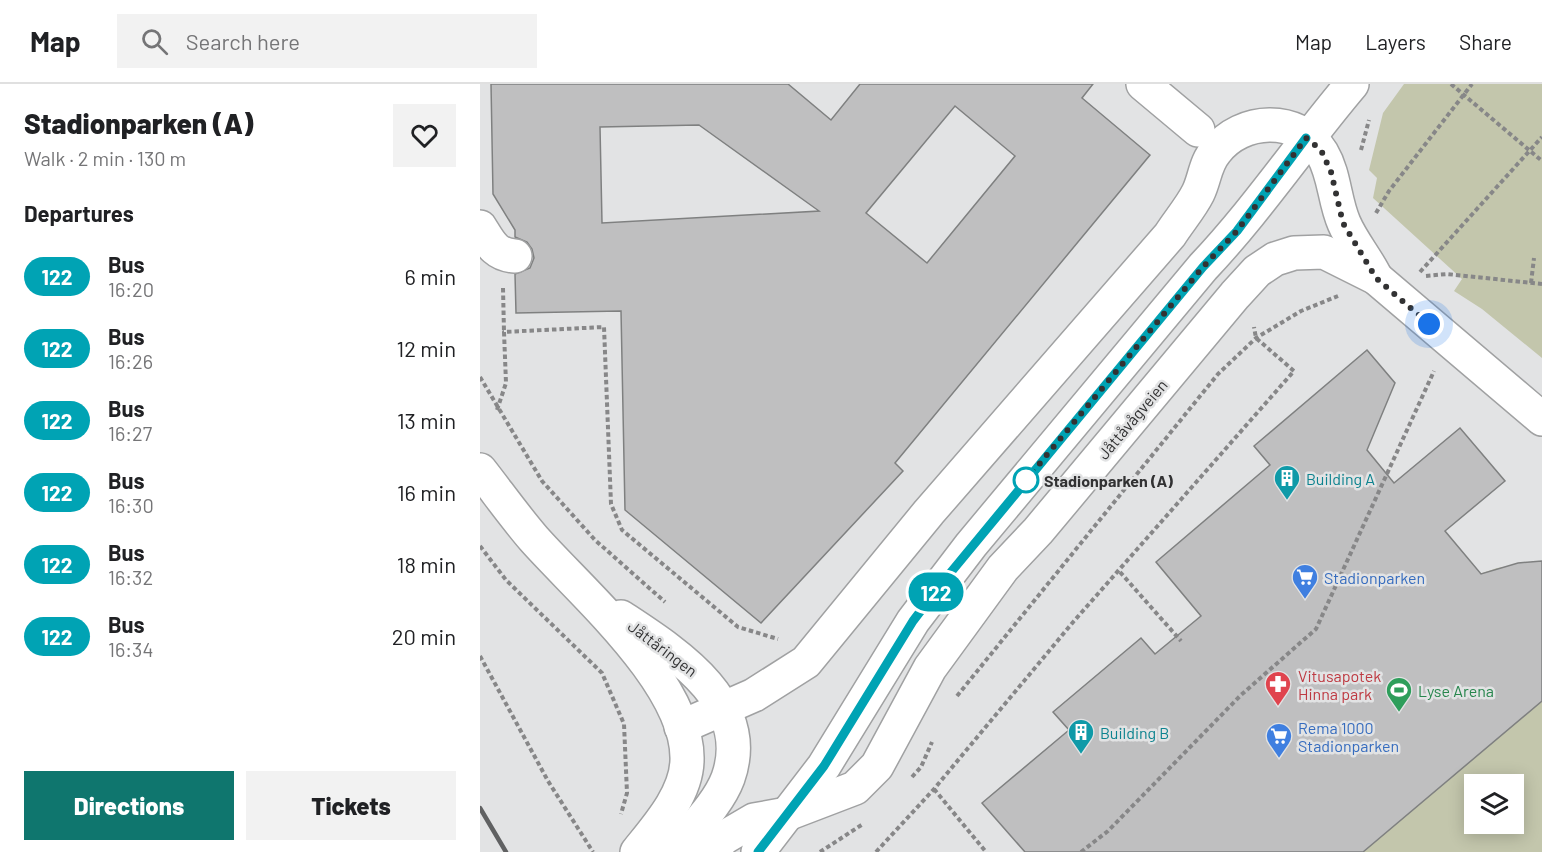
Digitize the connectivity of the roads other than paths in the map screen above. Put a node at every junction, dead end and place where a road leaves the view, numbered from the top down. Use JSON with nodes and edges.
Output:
{"nodes":[{"id":1,"x":1143,"y":84,"type":"edge"},
{"id":2,"x":1352,"y":84,"type":"edge"},
{"id":3,"x":1198,"y":130,"type":"dead end"},
{"id":4,"x":1306,"y":138,"type":"junction"},
{"id":5,"x":480,"y":227,"type":"edge"},
{"id":6,"x":509,"y":269,"type":"road end"},
{"id":7,"x":1376,"y":278,"type":"junction"},
{"id":8,"x":1542,"y":419,"type":"edge"},
{"id":9,"x":480,"y":470,"type":"edge"},
{"id":10,"x":592,"y":598,"type":"junction"},
{"id":11,"x":725,"y":708,"type":"junction"},
{"id":12,"x":681,"y":727,"type":"junction"},
{"id":13,"x":788,"y":814,"type":"junction"},
{"id":14,"x":637,"y":852,"type":"edge"},
{"id":15,"x":674,"y":852,"type":"edge"},
{"id":16,"x":707,"y":852,"type":"edge"},
{"id":17,"x":758,"y":852,"type":"edge"}],
"edges":[{"from":1,"to":3,"type":"street"},
{"from":2,"to":4,"type":"street"},
{"from":4,"to":7,"type":"street"},
{"from":4,"to":11,"type":"street"},
{"from":4,"to":13,"type":"street"},
{"from":5,"to":6,"type":"street"},
{"from":7,"to":8,"type":"street"},
{"from":7,"to":13,"type":"street","name":"Jåttåvågveien"},
{"from":9,"to":10,"type":"street","name":"Jåttåringen"},
{"from":10,"to":11,"type":"street","name":"Jåttåringen"},
{"from":10,"to":12,"type":"street","name":"Jåttåringen"},
{"from":11,"to":12,"type":"street"},
{"from":11,"to":15,"type":"street"},
{"from":12,"to":14,"type":"street"},
{"from":13,"to":16,"type":"street","name":"Jåttåvågveien"},
{"from":13,"to":17,"type":"street"}]}
